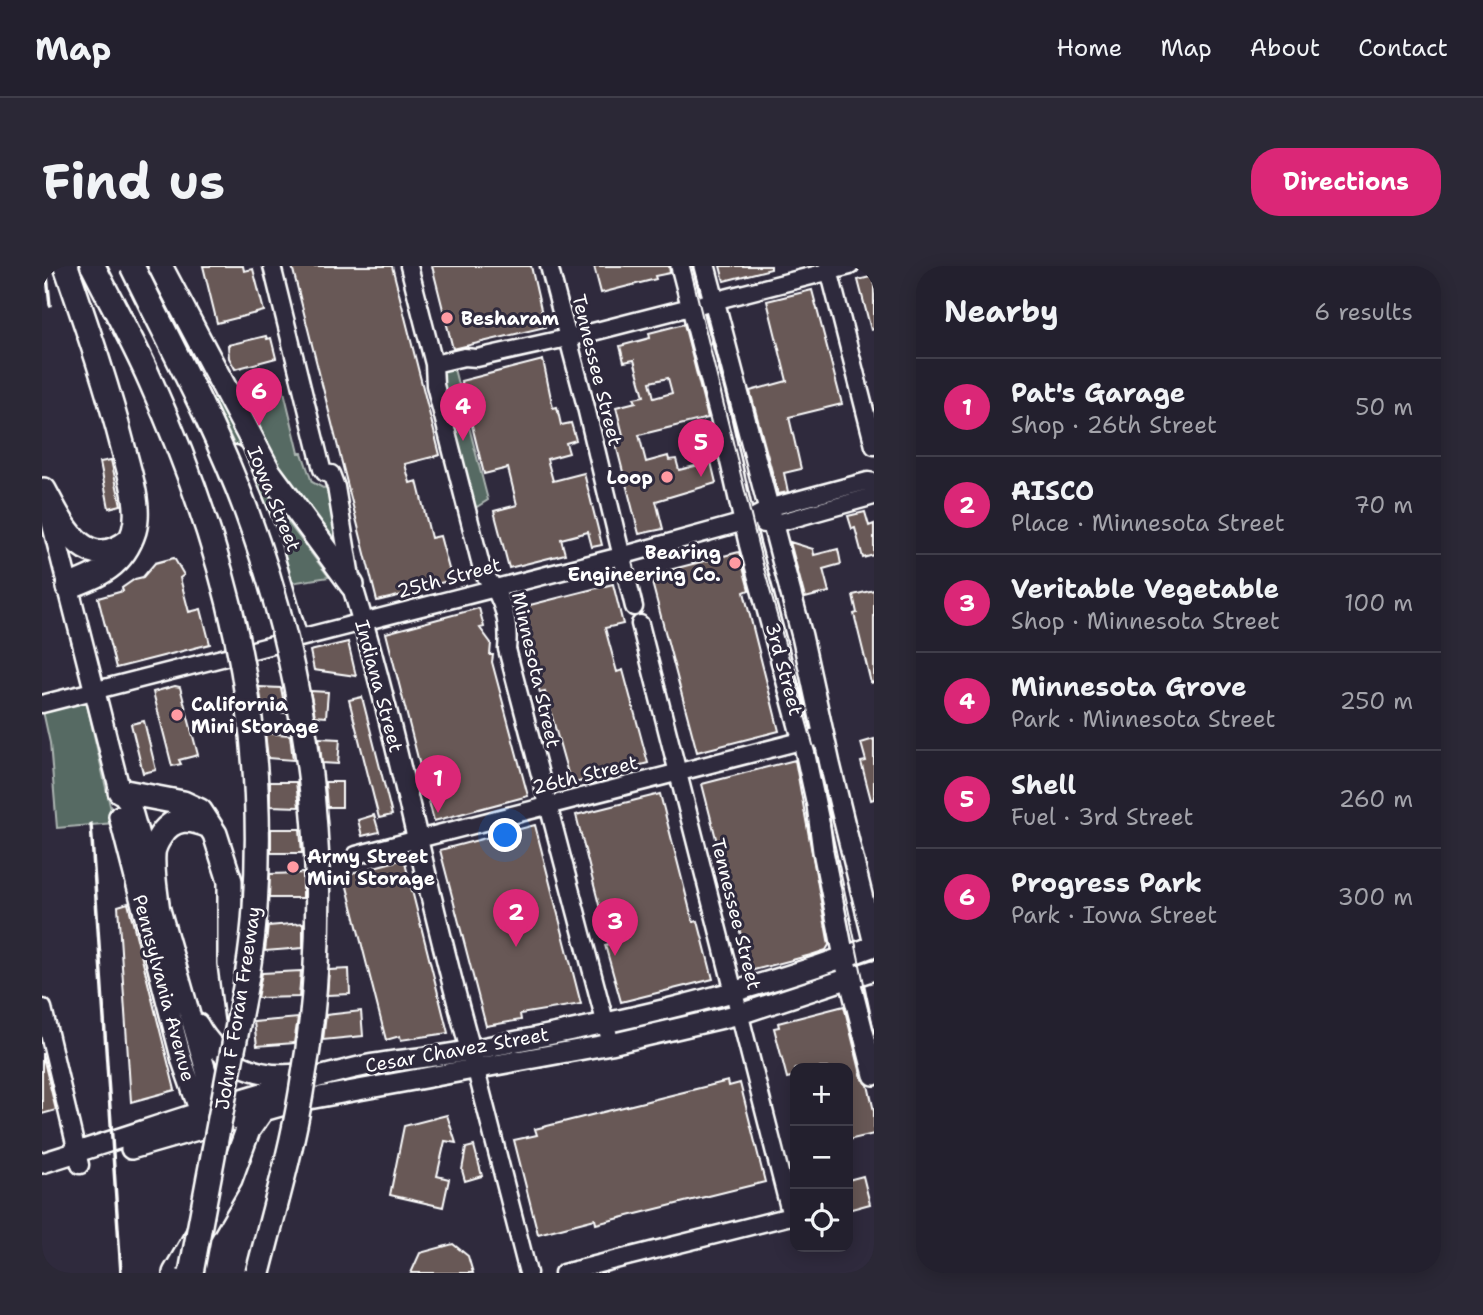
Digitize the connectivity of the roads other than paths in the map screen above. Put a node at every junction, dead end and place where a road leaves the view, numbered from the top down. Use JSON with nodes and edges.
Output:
{"nodes":[{"id":1,"x":66,"y":266,"type":"edge"},
{"id":2,"x":93,"y":266,"type":"edge"},
{"id":3,"x":132,"y":266,"type":"edge"},
{"id":4,"x":144,"y":266,"type":"edge"},
{"id":5,"x":160,"y":266,"type":"edge"},
{"id":6,"x":272,"y":266,"type":"edge"},
{"id":7,"x":410,"y":266,"type":"edge"},
{"id":8,"x":549,"y":266,"type":"edge"},
{"id":9,"x":681,"y":266,"type":"edge"},
{"id":10,"x":705,"y":266,"type":"edge"},
{"id":11,"x":850,"y":266,"type":"edge"},
{"id":12,"x":828,"y":269,"type":"edge"},
{"id":13,"x":713,"y":300,"type":"junction"},
{"id":14,"x":692,"y":305,"type":"junction"},
{"id":15,"x":568,"y":337,"type":"junction"},
{"id":16,"x":434,"y":364,"type":"junction"},
{"id":17,"x":874,"y":446,"type":"edge"},
{"id":18,"x":874,"y":482,"type":"edge"},
{"id":19,"x":43,"y":486,"type":"edge"},
{"id":20,"x":874,"y":496,"type":"edge"},
{"id":21,"x":772,"y":516,"type":"junction"},
{"id":22,"x":744,"y":522,"type":"junction"},
{"id":23,"x":129,"y":541,"type":"junction"},
{"id":24,"x":621,"y":556,"type":"junction"},
{"id":25,"x":352,"y":585,"type":"junction"},
{"id":26,"x":68,"y":587,"type":"junction"},
{"id":27,"x":495,"y":587,"type":"junction"},
{"id":28,"x":634,"y":607,"type":"dead end"},
{"id":29,"x":363,"y":621,"type":"junction"},
{"id":30,"x":640,"y":624,"type":"dead end"},
{"id":31,"x":299,"y":638,"type":"junction"},
{"id":32,"x":96,"y":689,"type":"junction"},
{"id":33,"x":42,"y":704,"type":"edge"},
{"id":34,"x":824,"y":735,"type":"junction"},
{"id":35,"x":803,"y":741,"type":"junction"},
{"id":36,"x":678,"y":773,"type":"junction"},
{"id":37,"x":120,"y":791,"type":"junction"},
{"id":38,"x":549,"y":806,"type":"junction"},
{"id":39,"x":213,"y":830,"type":"junction"},
{"id":40,"x":417,"y":839,"type":"junction"},
{"id":41,"x":356,"y":855,"type":"dead end"},
{"id":42,"x":157,"y":904,"type":"junction"},
{"id":43,"x":874,"y":945,"type":"edge"},
{"id":44,"x":844,"y":957,"type":"junction"},
{"id":45,"x":874,"y":970,"type":"edge"},
{"id":46,"x":849,"y":978,"type":"junction"},
{"id":47,"x":734,"y":990,"type":"junction"},
{"id":48,"x":184,"y":1001,"type":"junction"},
{"id":49,"x":43,"y":1008,"type":"edge"},
{"id":50,"x":740,"y":1014,"type":"junction"},
{"id":51,"x":605,"y":1023,"type":"junction"},
{"id":52,"x":238,"y":1024,"type":"junction"},
{"id":53,"x":611,"y":1044,"type":"junction"},
{"id":54,"x":471,"y":1050,"type":"junction"},
{"id":55,"x":182,"y":1061,"type":"junction"},
{"id":56,"x":358,"y":1067,"type":"junction"},
{"id":57,"x":477,"y":1070,"type":"junction"},
{"id":58,"x":874,"y":1074,"type":"edge"},
{"id":59,"x":262,"y":1110,"type":"junction"},
{"id":60,"x":210,"y":1115,"type":"junction"},
{"id":61,"x":141,"y":1133,"type":"junction"},
{"id":62,"x":78,"y":1159,"type":"junction"},
{"id":63,"x":42,"y":1163,"type":"edge"},
{"id":64,"x":42,"y":1176,"type":"edge"},
{"id":65,"x":220,"y":1194,"type":"junction"},
{"id":66,"x":175,"y":1273,"type":"edge"},
{"id":67,"x":191,"y":1273,"type":"edge"},
{"id":68,"x":258,"y":1273,"type":"edge"},
{"id":69,"x":528,"y":1273,"type":"edge"},
{"id":70,"x":563,"y":1273,"type":"edge"}],
"edges":[{"from":1,"to":23,"type":"highway"},
{"from":2,"to":52,"type":"highway","name":"John F Foran Freeway","bridge":true},
{"from":3,"to":68,"type":"highway","bridge":true},
{"from":4,"to":31,"type":"street","name":"Iowa Street"},
{"from":5,"to":25,"type":"highway"},
{"from":6,"to":25,"type":"street","name":"Indiana Street"},
{"from":7,"to":16,"type":"street","name":"Minnesota Street"},
{"from":8,"to":15,"type":"street","name":"Tennessee Street"},
{"from":9,"to":14,"type":"main road","name":"3rd Street"},
{"from":10,"to":13,"type":"main road","name":"3rd Street"},
{"from":11,"to":12,"type":"street"},
{"from":12,"to":13,"type":"street"},
{"from":12,"to":17,"type":"street"},
{"from":13,"to":14,"type":"street"},
{"from":13,"to":21,"type":"main road","name":"3rd Street"},
{"from":14,"to":15,"type":"street"},
{"from":14,"to":22,"type":"main road","name":"3rd Street"},
{"from":15,"to":16,"type":"street"},
{"from":15,"to":24,"type":"street","name":"Tennessee Street"},
{"from":16,"to":27,"type":"street","name":"Minnesota Street"},
{"from":18,"to":21,"type":"street","name":"25th Street"},
{"from":19,"to":23,"type":"highway"},
{"from":19,"to":26,"type":"main road","name":"Pennsylvania Avenue"},
{"from":20,"to":21,"type":"street","name":"25th Street"},
{"from":21,"to":22,"type":"street","name":"25th Street"},
{"from":21,"to":34,"type":"main road","name":"3rd Street"},
{"from":22,"to":24,"type":"street","name":"25th Street"},
{"from":22,"to":35,"type":"main road","name":"3rd Street"},
{"from":23,"to":26,"type":"highway"},
{"from":24,"to":27,"type":"street","name":"25th Street"},
{"from":24,"to":28,"type":"street","name":"Tennessee Street"},
{"from":25,"to":29,"type":"main road","name":"Indiana Street"},
{"from":26,"to":32,"type":"main road","name":"Pennsylvania Avenue"},
{"from":27,"to":29,"type":"street","name":"25th Street"},
{"from":27,"to":38,"type":"street","name":"Minnesota Street"},
{"from":29,"to":31,"type":"street","name":"25th Street"},
{"from":29,"to":40,"type":"main road","name":"Indiana Street"},
{"from":30,"to":36,"type":"street","name":"Tennessee Street"},
{"from":31,"to":32,"type":"street","name":"25th Street"},
{"from":32,"to":33,"type":"street","name":"25th Street"},
{"from":32,"to":37,"type":"main road","name":"Pennsylvania Avenue"},
{"from":34,"to":35,"type":"street","name":"26th Street"},
{"from":34,"to":43,"type":"main road","name":"3rd Street"},
{"from":35,"to":36,"type":"street","name":"26th Street"},
{"from":35,"to":44,"type":"main road","name":"3rd Street"},
{"from":36,"to":38,"type":"street","name":"26th Street"},
{"from":36,"to":47,"type":"street","name":"Tennessee Street"},
{"from":37,"to":39,"type":"highway"},
{"from":37,"to":42,"type":"main road","name":"Pennsylvania Avenue"},
{"from":37,"to":55,"type":"main road","name":"Pennsylvania Avenue"},
{"from":38,"to":40,"type":"street","name":"26th Street"},
{"from":38,"to":51,"type":"street","name":"Minnesota Street"},
{"from":39,"to":42,"type":"highway"},
{"from":39,"to":52,"type":"highway"},
{"from":40,"to":41,"type":"street","name":"26th Street"},
{"from":40,"to":54,"type":"main road","name":"Indiana Street"},
{"from":42,"to":48,"type":"main road","name":"Pennsylvania Avenue"},
{"from":43,"to":44,"type":"main road","name":"Cesar Chavez Street"},
{"from":44,"to":46,"type":"main road","name":"3rd Street"},
{"from":44,"to":47,"type":"main road","name":"Cesar Chavez Street"},
{"from":45,"to":46,"type":"main road","name":"Cesar Chavez Street"},
{"from":46,"to":50,"type":"main road","name":"Cesar Chavez Street"},
{"from":46,"to":58,"type":"main road","name":"3rd Street"},
{"from":47,"to":50,"type":"street","name":"Tennessee Street"},
{"from":47,"to":51,"type":"main road","name":"Cesar Chavez Street"},
{"from":48,"to":56,"type":"main road"},
{"from":48,"to":60,"type":"main road","name":"Pennsylvania Avenue"},
{"from":49,"to":62,"type":"street"},
{"from":50,"to":53,"type":"main road","name":"Cesar Chavez Street"},
{"from":50,"to":70,"type":"street","name":"Tennessee Street"},
{"from":51,"to":53,"type":"street","name":"Minnesota Street"},
{"from":51,"to":54,"type":"main road","name":"Cesar Chavez Street"},
{"from":52,"to":67,"type":"highway","name":"John F Foran Freeway","bridge":true},
{"from":53,"to":57,"type":"main road","name":"Cesar Chavez Street"},
{"from":54,"to":56,"type":"main road","name":"Cesar Chavez Street"},
{"from":54,"to":57,"type":"main road","name":"Indiana Street"},
{"from":55,"to":60,"type":"main road","name":"Pennsylvania Avenue"},
{"from":55,"to":61,"type":"main road"},
{"from":56,"to":60,"type":"main road","name":"Cesar Chavez Street"},
{"from":57,"to":59,"type":"main road","name":"Cesar Chavez Street"},
{"from":57,"to":69,"type":"street","name":"Indiana Street"},
{"from":59,"to":60,"type":"main road","name":"Cesar Chavez Street"},
{"from":59,"to":65,"type":"highway"},
{"from":60,"to":61,"type":"main road","name":"Cesar Chavez Street"},
{"from":60,"to":62,"type":"main road","name":"Cesar Chavez Street"},
{"from":60,"to":65,"type":"highway"},
{"from":61,"to":62,"type":"main road","name":"Cesar Chavez Street"},
{"from":62,"to":63,"type":"main road","name":"Cesar Chavez Street"},
{"from":62,"to":64,"type":"main road","name":"Cesar Chavez Street"},
{"from":65,"to":66,"type":"highway"}]}
